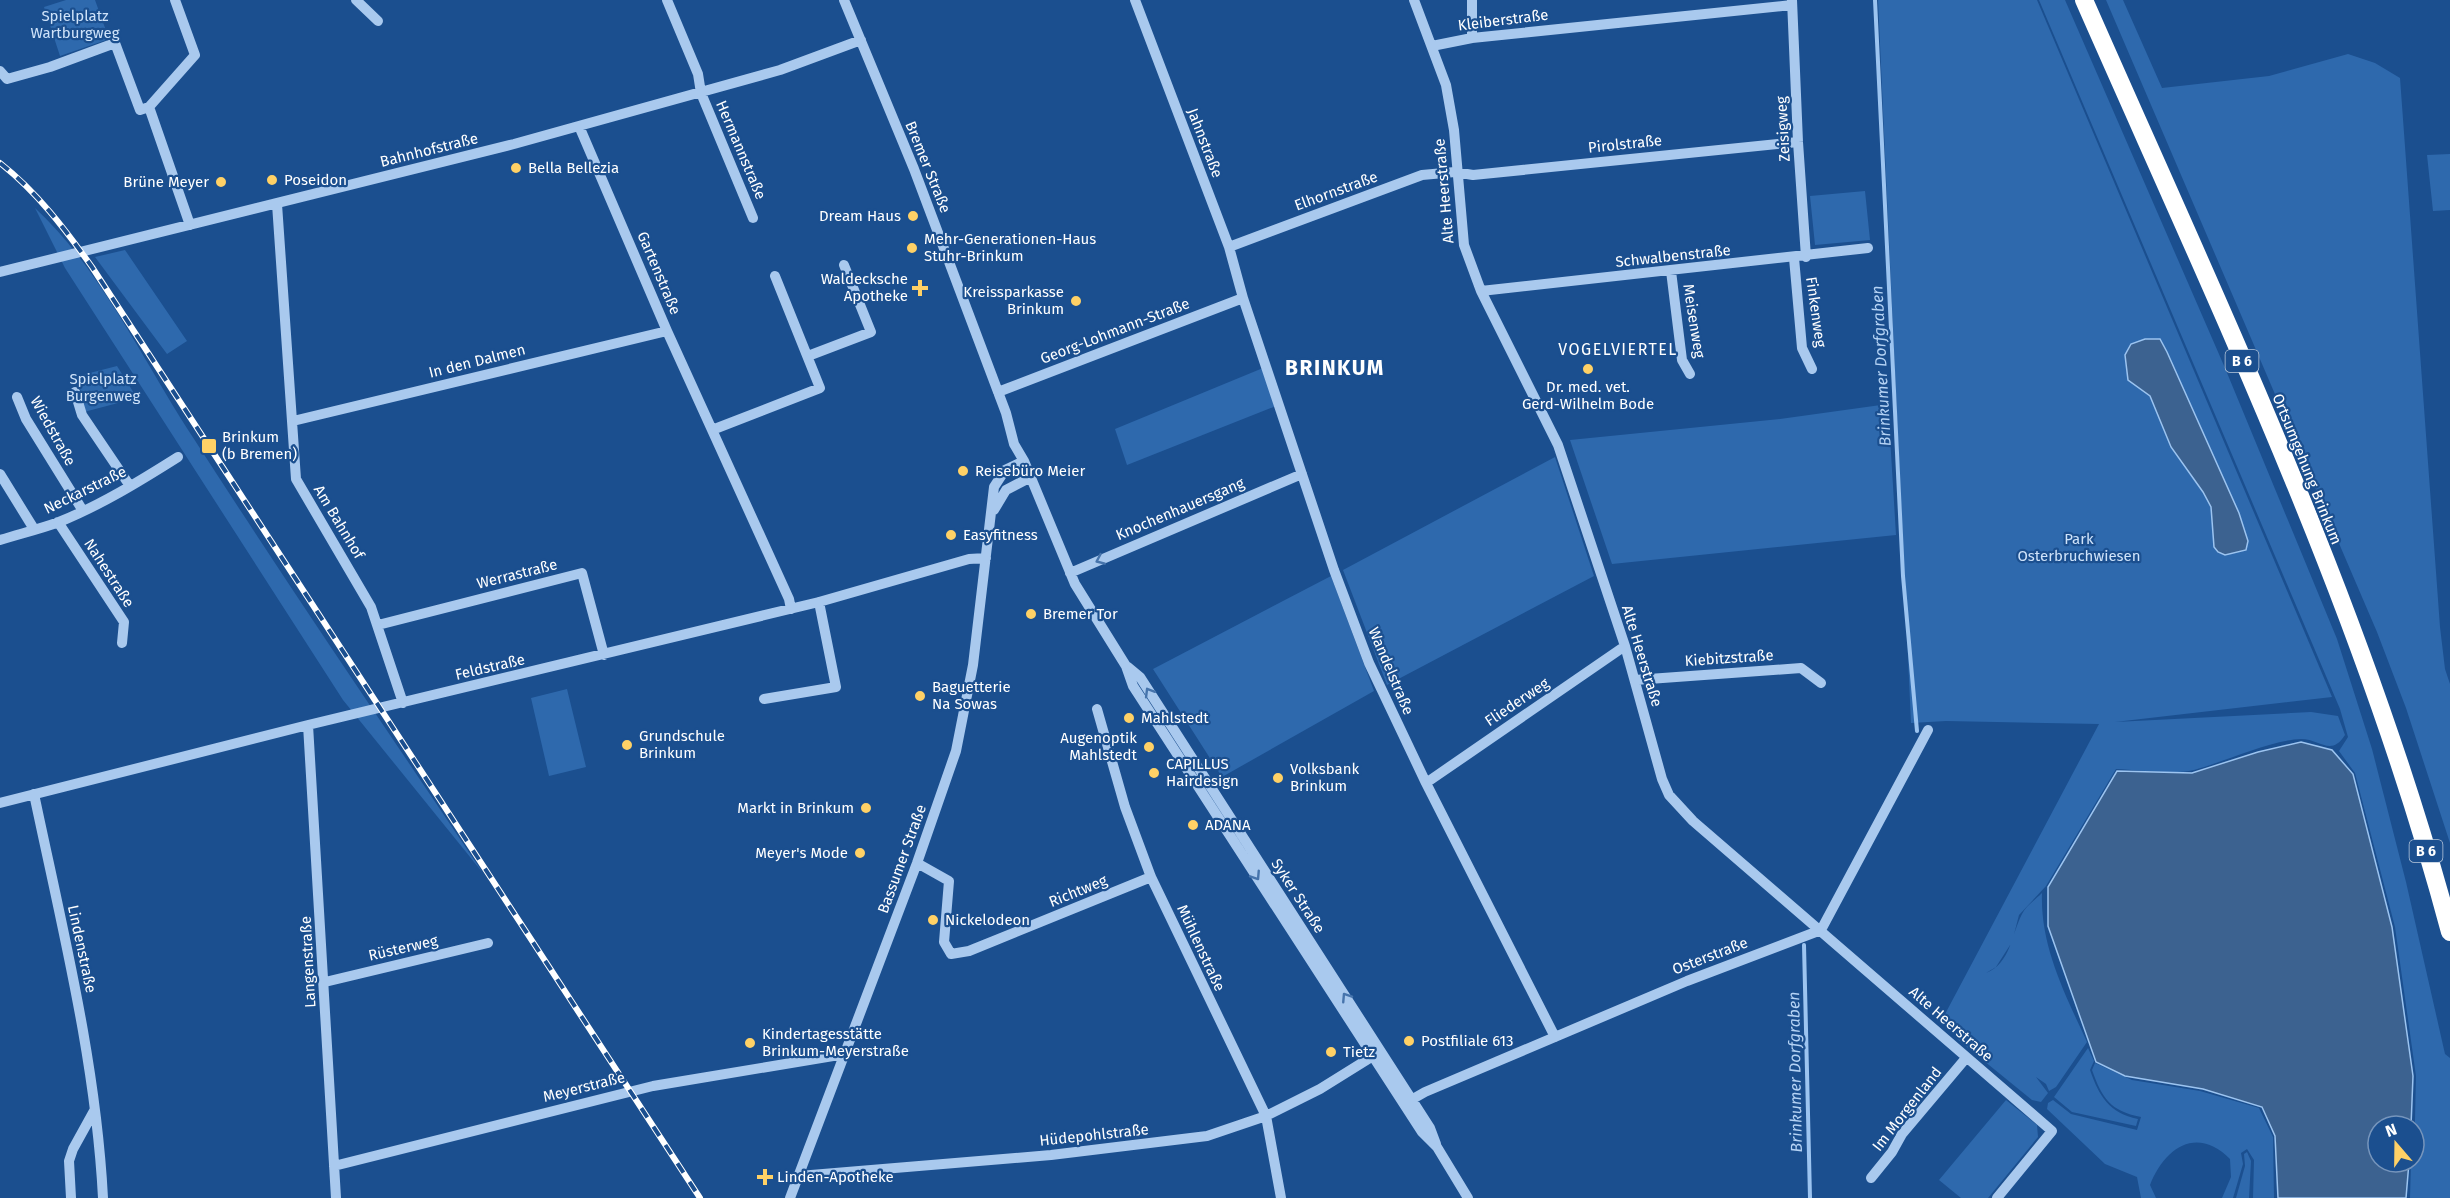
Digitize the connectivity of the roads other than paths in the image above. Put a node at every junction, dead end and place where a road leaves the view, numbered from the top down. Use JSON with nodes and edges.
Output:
{"nodes":[{"id":1,"x":175,"y":0,"type":"edge"},
{"id":2,"x":356,"y":0,"type":"edge"},
{"id":3,"x":667,"y":0,"type":"edge"},
{"id":4,"x":844,"y":0,"type":"edge"},
{"id":5,"x":1135,"y":0,"type":"edge"},
{"id":6,"x":1414,"y":0,"type":"edge"},
{"id":7,"x":1472,"y":0,"type":"edge"},
{"id":8,"x":2084,"y":0,"type":"edge"},
{"id":9,"x":1792,"y":2,"type":"edge"},
{"id":10,"x":378,"y":21,"type":"dead end"},
{"id":11,"x":1472,"y":38,"type":"junction"},
{"id":12,"x":861,"y":40,"type":"junction"},
{"id":13,"x":1432,"y":46,"type":"junction"},
{"id":14,"x":0,"y":71,"type":"edge"},
{"id":15,"x":701,"y":93,"type":"junction"},
{"id":16,"x":149,"y":106,"type":"junction"},
{"id":17,"x":579,"y":126,"type":"junction"},
{"id":18,"x":1798,"y":142,"type":"junction"},
{"id":19,"x":1455,"y":172,"type":"junction"},
{"id":20,"x":276,"y":204,"type":"junction"},
{"id":21,"x":753,"y":218,"type":"dead end"},
{"id":22,"x":190,"y":225,"type":"junction"},
{"id":23,"x":1229,"y":247,"type":"junction"},
{"id":24,"x":1868,"y":248,"type":"dead end"},
{"id":25,"x":1806,"y":257,"type":"junction"},
{"id":26,"x":1794,"y":258,"type":"junction"},
{"id":27,"x":844,"y":265,"type":"dead end"},
{"id":28,"x":1671,"y":271,"type":"junction"},
{"id":29,"x":0,"y":272,"type":"edge"},
{"id":30,"x":775,"y":276,"type":"dead end"},
{"id":31,"x":1481,"y":291,"type":"junction"},
{"id":32,"x":1243,"y":298,"type":"junction"},
{"id":33,"x":667,"y":331,"type":"junction"},
{"id":34,"x":808,"y":357,"type":"junction"},
{"id":35,"x":1812,"y":369,"type":"dead end"},
{"id":36,"x":1690,"y":374,"type":"dead end"},
{"id":37,"x":75,"y":392,"type":"dead end"},
{"id":38,"x":998,"y":392,"type":"junction"},
{"id":39,"x":17,"y":397,"type":"dead end"},
{"id":40,"x":293,"y":421,"type":"junction"},
{"id":41,"x":712,"y":430,"type":"junction"},
{"id":42,"x":178,"y":457,"type":"dead end"},
{"id":43,"x":1024,"y":461,"type":"junction"},
{"id":44,"x":0,"y":474,"type":"edge"},
{"id":45,"x":1302,"y":474,"type":"junction"},
{"id":46,"x":1031,"y":477,"type":"junction"},
{"id":47,"x":130,"y":486,"type":"junction"},
{"id":48,"x":83,"y":511,"type":"junction"},
{"id":49,"x":992,"y":516,"type":"junction"},
{"id":50,"x":58,"y":522,"type":"junction"},
{"id":51,"x":34,"y":529,"type":"junction"},
{"id":52,"x":0,"y":540,"type":"edge"},
{"id":53,"x":986,"y":558,"type":"junction"},
{"id":54,"x":1070,"y":573,"type":"junction"},
{"id":55,"x":819,"y":602,"type":"junction"},
{"id":56,"x":790,"y":609,"type":"junction"},
{"id":57,"x":378,"y":625,"type":"junction"},
{"id":58,"x":122,"y":643,"type":"dead end"},
{"id":59,"x":1625,"y":646,"type":"junction"},
{"id":60,"x":604,"y":655,"type":"junction"},
{"id":61,"x":1126,"y":666,"type":"junction"},
{"id":62,"x":1635,"y":680,"type":"junction"},
{"id":63,"x":1821,"y":683,"type":"dead end"},
{"id":64,"x":764,"y":699,"type":"dead end"},
{"id":65,"x":403,"y":703,"type":"junction"},
{"id":66,"x":1097,"y":709,"type":"dead end"},
{"id":67,"x":308,"y":725,"type":"junction"},
{"id":68,"x":1928,"y":730,"type":"dead end"},
{"id":69,"x":1426,"y":783,"type":"junction"},
{"id":70,"x":34,"y":794,"type":"junction"},
{"id":71,"x":0,"y":803,"type":"edge"},
{"id":72,"x":917,"y":863,"type":"junction"},
{"id":73,"x":1151,"y":877,"type":"junction"},
{"id":74,"x":1821,"y":930,"type":"junction"},
{"id":75,"x":2450,"y":932,"type":"edge"},
{"id":76,"x":488,"y":944,"type":"dead end"},
{"id":77,"x":325,"y":982,"type":"junction"},
{"id":78,"x":1555,"y":1038,"type":"junction"},
{"id":79,"x":845,"y":1054,"type":"junction"},
{"id":80,"x":1373,"y":1056,"type":"junction"},
{"id":81,"x":1966,"y":1058,"type":"junction"},
{"id":82,"x":1408,"y":1102,"type":"junction"},
{"id":83,"x":94,"y":1110,"type":"junction"},
{"id":84,"x":1266,"y":1116,"type":"junction"},
{"id":85,"x":334,"y":1166,"type":"junction"},
{"id":86,"x":799,"y":1176,"type":"junction"},
{"id":87,"x":1871,"y":1178,"type":"dead end"},
{"id":88,"x":2003,"y":1196,"type":"edge"},
{"id":89,"x":71,"y":1198,"type":"edge"},
{"id":90,"x":103,"y":1198,"type":"edge"},
{"id":91,"x":336,"y":1198,"type":"edge"},
{"id":92,"x":790,"y":1198,"type":"edge"},
{"id":93,"x":1281,"y":1198,"type":"edge"},
{"id":94,"x":1468,"y":1198,"type":"edge"}],
"edges":[{"from":1,"to":16,"type":"street"},
{"from":2,"to":10,"type":"street"},
{"from":3,"to":15,"type":"street","name":"Hermannstraße"},
{"from":4,"to":12,"type":"street","name":"Bremer Straße"},
{"from":5,"to":23,"type":"street","name":"Jahnstraße"},
{"from":6,"to":13,"type":"street","name":"Alte Heerstraße"},
{"from":7,"to":11,"type":"street"},
{"from":8,"to":75,"type":"highway","name":"Ortsumgehung Brinkum","number":"B 6"},
{"from":9,"to":11,"type":"street","name":"Kleiberstraße"},
{"from":9,"to":18,"type":"street","name":"Zeisigweg"},
{"from":11,"to":13,"type":"street","name":"Kleiberstraße"},
{"from":12,"to":15,"type":"street","name":"Bahnhofstraße"},
{"from":12,"to":38,"type":"street","name":"Bremer Straße"},
{"from":13,"to":19,"type":"street","name":"Alte Heerstraße"},
{"from":14,"to":16,"type":"street"},
{"from":15,"to":17,"type":"street","name":"Bahnhofstraße"},
{"from":15,"to":21,"type":"street","name":"Hermannstraße"},
{"from":16,"to":22,"type":"street"},
{"from":17,"to":20,"type":"street","name":"Bahnhofstraße"},
{"from":17,"to":33,"type":"street","name":"Gartenstraße"},
{"from":18,"to":19,"type":"street","name":"Pirolstraße"},
{"from":18,"to":25,"type":"street","name":"Zeisigweg"},
{"from":19,"to":23,"type":"street","name":"Elhornstraße"},
{"from":19,"to":31,"type":"street","name":"Alte Heerstraße"},
{"from":20,"to":22,"type":"street","name":"Bahnhofstraße"},
{"from":20,"to":40,"type":"street","name":"Am Bahnhof"},
{"from":22,"to":29,"type":"street","name":"Bahnhofstraße"},
{"from":23,"to":32,"type":"street","name":"Jahnstraße"},
{"from":24,"to":25,"type":"street","name":"Schwalbenstraße"},
{"from":25,"to":26,"type":"street","name":"Schwalbenstraße"},
{"from":26,"to":28,"type":"street","name":"Schwalbenstraße"},
{"from":26,"to":35,"type":"street","name":"Finkenweg"},
{"from":27,"to":34,"type":"street"},
{"from":28,"to":31,"type":"street","name":"Schwalbenstraße"},
{"from":28,"to":36,"type":"street","name":"Meisenweg"},
{"from":30,"to":34,"type":"street"},
{"from":31,"to":59,"type":"street","name":"Alte Heerstraße"},
{"from":32,"to":38,"type":"street","name":"Georg-Lohmann-Straße"},
{"from":32,"to":45,"type":"street","name":"Wandelstraße"},
{"from":33,"to":40,"type":"street","name":"In den Dalmen"},
{"from":33,"to":41,"type":"street","name":"Gartenstraße"},
{"from":34,"to":41,"type":"street"},
{"from":37,"to":47,"type":"street"},
{"from":38,"to":43,"type":"street","name":"Bremer Straße"},
{"from":39,"to":48,"type":"street","name":"Wiedstraße"},
{"from":40,"to":57,"type":"street","name":"Am Bahnhof"},
{"from":41,"to":56,"type":"street","name":"Gartenstraße"},
{"from":42,"to":47,"type":"street","name":"Neckarstraße"},
{"from":43,"to":46,"type":"street","name":"Syker Straße"},
{"from":43,"to":49,"type":"street","name":"Bassumer Straße"},
{"from":44,"to":51,"type":"street"},
{"from":45,"to":54,"type":"street","name":"Knochenhauersgang","one_way":true},
{"from":45,"to":69,"type":"street","name":"Wandelstraße"},
{"from":46,"to":49,"type":"street","name":"Bassumer Straße"},
{"from":46,"to":54,"type":"street","name":"Syker Straße"},
{"from":47,"to":48,"type":"street","name":"Neckarstraße"},
{"from":48,"to":50,"type":"street","name":"Neckarstraße"},
{"from":49,"to":53,"type":"street","name":"Bassumer Straße"},
{"from":50,"to":51,"type":"street","name":"Neckarstraße"},
{"from":50,"to":58,"type":"street","name":"Nahestraße"},
{"from":51,"to":52,"type":"street","name":"Neckarstraße"},
{"from":53,"to":55,"type":"street","name":"Feldstraße"},
{"from":53,"to":72,"type":"street","name":"Bassumer Straße"},
{"from":54,"to":61,"type":"street","name":"Syker Straße"},
{"from":55,"to":56,"type":"street","name":"Feldstraße"},
{"from":55,"to":64,"type":"street"},
{"from":56,"to":60,"type":"street","name":"Feldstraße"},
{"from":57,"to":60,"type":"street","name":"Werrastraße"},
{"from":57,"to":65,"type":"street","name":"Am Bahnhof"},
{"from":59,"to":62,"type":"street","name":"Alte Heerstraße"},
{"from":59,"to":69,"type":"street","name":"Fliederweg"},
{"from":60,"to":65,"type":"street","name":"Feldstraße"},
{"from":61,"to":80,"type":"street","name":"Syker Straße","one_way":true},
{"from":82,"to":61,"type":"street","name":"Syker Straße","one_way":true},
{"from":62,"to":63,"type":"street","name":"Kiebitzstraße"},
{"from":62,"to":74,"type":"street","name":"Alte Heerstraße"},
{"from":65,"to":67,"type":"street","name":"Feldstraße"},
{"from":66,"to":73,"type":"street","name":"Mühlenstraße"},
{"from":67,"to":70,"type":"street","name":"Feldstraße"},
{"from":67,"to":77,"type":"street","name":"Langenstraße"},
{"from":68,"to":74,"type":"street"},
{"from":69,"to":78,"type":"street","name":"Wandelstraße"},
{"from":70,"to":71,"type":"street","name":"Feldstraße"},
{"from":70,"to":83,"type":"street","name":"Lindenstraße"},
{"from":72,"to":73,"type":"street","name":"Richtweg"},
{"from":72,"to":79,"type":"street","name":"Bassumer Straße"},
{"from":73,"to":84,"type":"street","name":"Mühlenstraße"},
{"from":74,"to":78,"type":"street","name":"Osterstraße"},
{"from":74,"to":81,"type":"street","name":"Alte Heerstraße"},
{"from":76,"to":77,"type":"street","name":"Rüsterweg"},
{"from":77,"to":85,"type":"street","name":"Langenstraße"},
{"from":78,"to":82,"type":"street","name":"Osterstraße"},
{"from":79,"to":85,"type":"street","name":"Meyerstraße"},
{"from":79,"to":86,"type":"street","name":"Bassumer Straße"},
{"from":80,"to":82,"type":"street","name":"Syker Straße"},
{"from":80,"to":84,"type":"street","name":"Hüdepohlstraße"},
{"from":81,"to":87,"type":"street","name":"Im Morgenland"},
{"from":81,"to":88,"type":"street","name":"Alte Heerstraße"},
{"from":82,"to":94,"type":"street","name":"Syker Straße"},
{"from":83,"to":89,"type":"street"},
{"from":83,"to":90,"type":"street","name":"Lindenstraße"},
{"from":84,"to":86,"type":"street","name":"Hüdepohlstraße"},
{"from":84,"to":93,"type":"street","name":"Mühlenstraße"},
{"from":85,"to":91,"type":"street","name":"Langenstraße"},
{"from":86,"to":92,"type":"street","name":"Bassumer Straße"}]}
